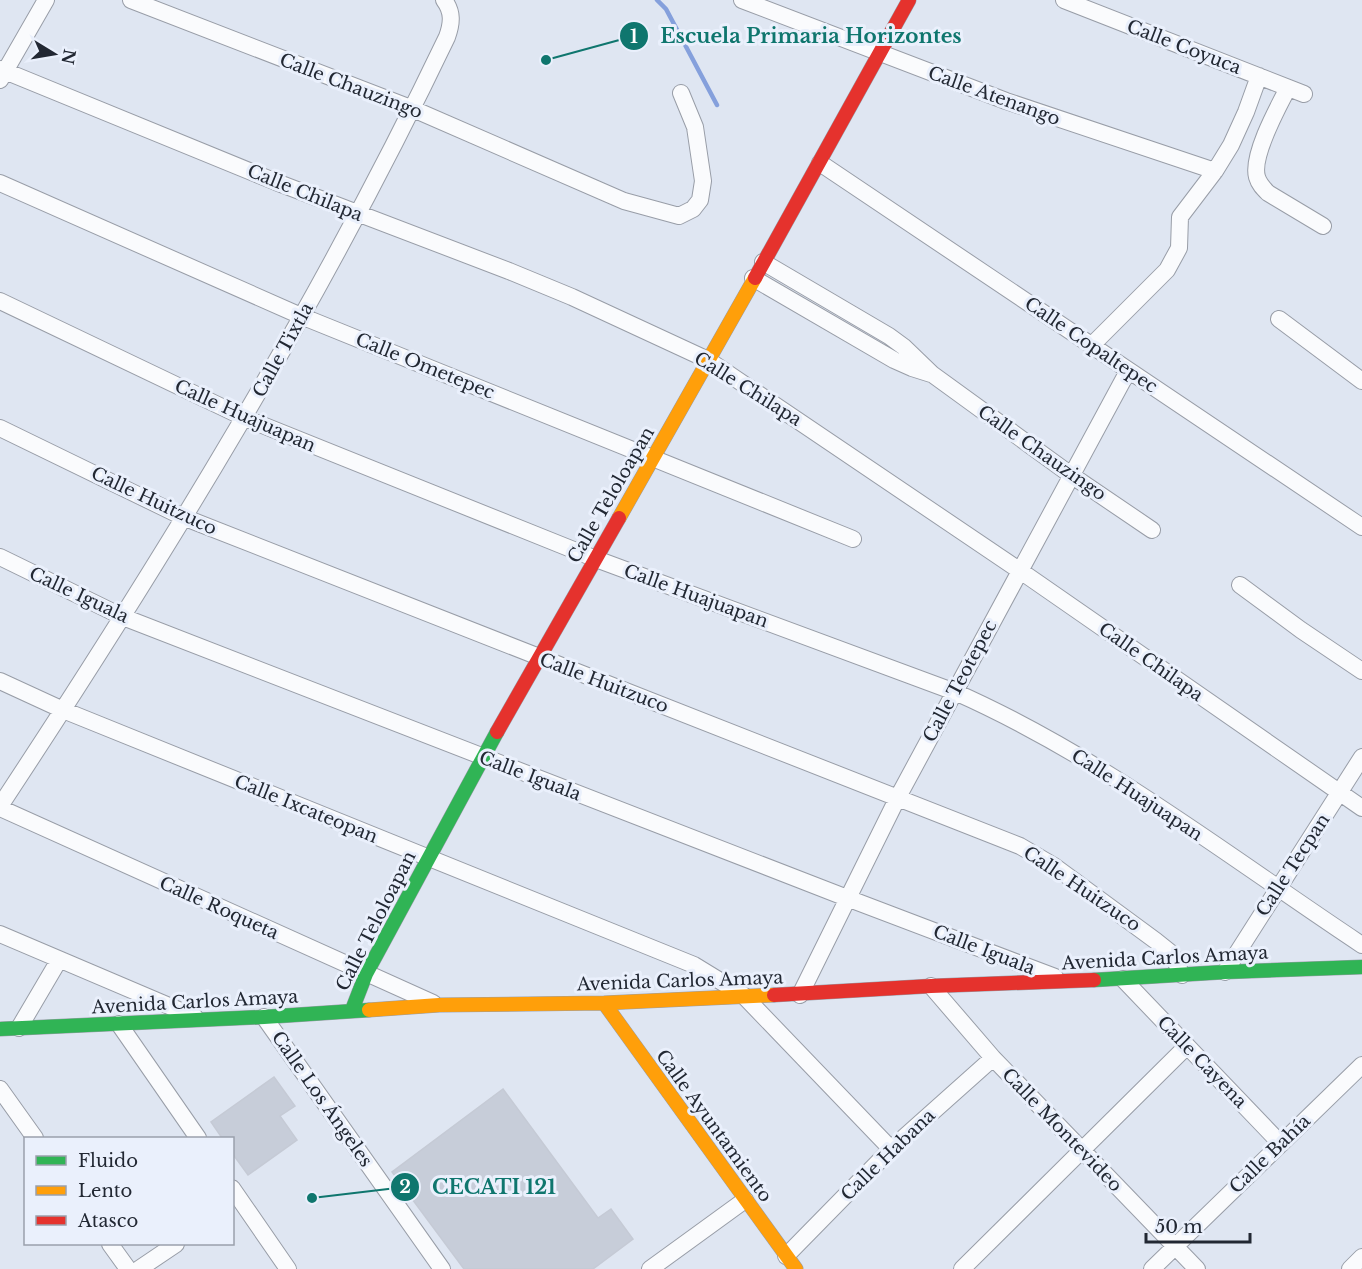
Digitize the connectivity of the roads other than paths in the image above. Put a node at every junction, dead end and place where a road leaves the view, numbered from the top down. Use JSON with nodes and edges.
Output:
{"nodes":[{"id":1,"x":46,"y":0,"type":"edge"},
{"id":2,"x":131,"y":0,"type":"edge"},
{"id":3,"x":444,"y":0,"type":"edge"},
{"id":4,"x":742,"y":0,"type":"edge"},
{"id":5,"x":909,"y":0,"type":"edge"},
{"id":6,"x":1064,"y":0,"type":"edge"},
{"id":7,"x":880,"y":54,"type":"junction"},
{"id":8,"x":2,"y":73,"type":"edge"},
{"id":9,"x":1258,"y":76,"type":"junction"},
{"id":10,"x":1288,"y":88,"type":"junction"},
{"id":11,"x":681,"y":93,"type":"dead end"},
{"id":12,"x":1305,"y":94,"type":"dead end"},
{"id":13,"x":413,"y":110,"type":"junction"},
{"id":14,"x":820,"y":163,"type":"junction"},
{"id":15,"x":1215,"y":171,"type":"junction"},
{"id":16,"x":0,"y":183,"type":"edge"},
{"id":17,"x":357,"y":214,"type":"junction"},
{"id":18,"x":1323,"y":226,"type":"dead end"},
{"id":19,"x":763,"y":262,"type":"junction"},
{"id":20,"x":753,"y":278,"type":"junction"},
{"id":21,"x":0,"y":301,"type":"edge"},
{"id":22,"x":301,"y":316,"type":"junction"},
{"id":23,"x":1279,"y":319,"type":"dead end"},
{"id":24,"x":1092,"y":345,"type":"junction"},
{"id":25,"x":708,"y":360,"type":"junction"},
{"id":26,"x":1128,"y":371,"type":"junction"},
{"id":27,"x":932,"y":374,"type":"junction"},
{"id":28,"x":1362,"y":381,"type":"edge"},
{"id":29,"x":244,"y":418,"type":"junction"},
{"id":30,"x":0,"y":428,"type":"edge"},
{"id":31,"x":653,"y":457,"type":"junction"},
{"id":32,"x":1071,"y":475,"type":"junction"},
{"id":33,"x":183,"y":517,"type":"junction"},
{"id":34,"x":1362,"y":527,"type":"edge"},
{"id":35,"x":1152,"y":530,"type":"dead end"},
{"id":36,"x":853,"y":539,"type":"dead end"},
{"id":37,"x":0,"y":557,"type":"edge"},
{"id":38,"x":596,"y":559,"type":"junction"},
{"id":39,"x":1019,"y":570,"type":"junction"},
{"id":40,"x":1240,"y":585,"type":"dead end"},
{"id":41,"x":123,"y":617,"type":"junction"},
{"id":42,"x":538,"y":658,"type":"junction"},
{"id":43,"x":1362,"y":671,"type":"edge"},
{"id":44,"x":0,"y":681,"type":"edge"},
{"id":45,"x":955,"y":692,"type":"junction"},
{"id":46,"x":63,"y":710,"type":"junction"},
{"id":47,"x":483,"y":757,"type":"junction"},
{"id":48,"x":1362,"y":758,"type":"edge"},
{"id":49,"x":1339,"y":793,"type":"junction"},
{"id":50,"x":898,"y":797,"type":"junction"},
{"id":51,"x":0,"y":807,"type":"edge"},
{"id":52,"x":1362,"y":808,"type":"edge"},
{"id":53,"x":428,"y":858,"type":"junction"},
{"id":54,"x":1276,"y":888,"type":"junction"},
{"id":55,"x":847,"y":898,"type":"junction"},
{"id":56,"x":0,"y":934,"type":"edge"},
{"id":57,"x":1362,"y":945,"type":"edge"},
{"id":58,"x":59,"y":960,"type":"junction"},
{"id":59,"x":1362,"y":967,"type":"edge"},
{"id":60,"x":1225,"y":972,"type":"junction"},
{"id":61,"x":366,"y":974,"type":"junction"},
{"id":62,"x":1182,"y":975,"type":"junction"},
{"id":63,"x":1123,"y":980,"type":"junction"},
{"id":64,"x":1066,"y":981,"type":"junction"},
{"id":65,"x":932,"y":986,"type":"junction"},
{"id":66,"x":743,"y":995,"type":"junction"},
{"id":67,"x":800,"y":995,"type":"junction"},
{"id":68,"x":604,"y":1003,"type":"junction"},
{"id":69,"x":439,"y":1005,"type":"junction"},
{"id":70,"x":352,"y":1010,"type":"junction"},
{"id":71,"x":264,"y":1017,"type":"junction"},
{"id":72,"x":198,"y":1018,"type":"junction"},
{"id":73,"x":118,"y":1024,"type":"junction"},
{"id":74,"x":19,"y":1028,"type":"junction"},
{"id":75,"x":0,"y":1029,"type":"edge"},
{"id":76,"x":1187,"y":1046,"type":"junction"},
{"id":77,"x":993,"y":1058,"type":"junction"},
{"id":78,"x":1362,"y":1065,"type":"edge"},
{"id":79,"x":0,"y":1089,"type":"edge"},
{"id":80,"x":34,"y":1137,"type":"edge"},
{"id":81,"x":197,"y":1137,"type":"edge"},
{"id":82,"x":1281,"y":1144,"type":"junction"},
{"id":83,"x":891,"y":1149,"type":"junction"},
{"id":84,"x":1082,"y":1150,"type":"junction"},
{"id":85,"x":235,"y":1198,"type":"edge"},
{"id":86,"x":745,"y":1200,"type":"junction"},
{"id":87,"x":111,"y":1245,"type":"edge"},
{"id":88,"x":175,"y":1245,"type":"edge"},
{"id":89,"x":1174,"y":1246,"type":"junction"},
{"id":90,"x":1362,"y":1257,"type":"edge"},
{"id":91,"x":791,"y":1262,"type":"edge"},
{"id":92,"x":128,"y":1269,"type":"edge"},
{"id":93,"x":139,"y":1269,"type":"edge"},
{"id":94,"x":288,"y":1269,"type":"edge"},
{"id":95,"x":442,"y":1269,"type":"edge"},
{"id":96,"x":650,"y":1269,"type":"edge"},
{"id":97,"x":962,"y":1269,"type":"edge"},
{"id":98,"x":1152,"y":1269,"type":"edge"},
{"id":99,"x":1197,"y":1269,"type":"edge"},
{"id":100,"x":1350,"y":1269,"type":"edge"}],
"edges":[{"from":1,"to":8,"type":"street"},
{"from":2,"to":13,"type":"street","name":"Calle Chauzingo"},
{"from":3,"to":13,"type":"street","name":"Calle Tixtla"},
{"from":4,"to":7,"type":"street","name":"Calle Atenango"},
{"from":5,"to":7,"type":"main road","name":"Calle Teloloapan"},
{"from":6,"to":9,"type":"street","name":"Calle Coyuca"},
{"from":7,"to":14,"type":"main road","name":"Calle Teloloapan"},
{"from":7,"to":15,"type":"street","name":"Calle Atenango"},
{"from":8,"to":17,"type":"street","name":"Calle Chilapa"},
{"from":9,"to":10,"type":"street","name":"Calle Coyuca"},
{"from":9,"to":15,"type":"street"},
{"from":10,"to":12,"type":"street","name":"Calle Coyuca"},
{"from":10,"to":18,"type":"street"},
{"from":11,"to":13,"type":"street","name":"Calle Chauzingo"},
{"from":13,"to":17,"type":"street","name":"Calle Tixtla"},
{"from":14,"to":19,"type":"main road","name":"Calle Teloloapan"},
{"from":14,"to":24,"type":"street","name":"Calle Copaltepec"},
{"from":15,"to":24,"type":"street"},
{"from":16,"to":22,"type":"street","name":"Calle Ometepec"},
{"from":17,"to":22,"type":"street","name":"Calle Tixtla"},
{"from":17,"to":25,"type":"street","name":"Calle Chilapa"},
{"from":19,"to":20,"type":"main road","name":"Calle Teloloapan"},
{"from":19,"to":27,"type":"street","name":"Calle Chauzingo"},
{"from":20,"to":25,"type":"main road","name":"Calle Teloloapan"},
{"from":20,"to":27,"type":"street","name":"Calle Chauzingo"},
{"from":21,"to":29,"type":"street","name":"Calle Huajuapan"},
{"from":22,"to":29,"type":"street","name":"Calle Tixtla"},
{"from":22,"to":31,"type":"street","name":"Calle Ometepec"},
{"from":23,"to":28,"type":"street"},
{"from":24,"to":26,"type":"street","name":"Calle Copaltepec"},
{"from":25,"to":31,"type":"main road","name":"Calle Teloloapan"},
{"from":25,"to":39,"type":"street","name":"Calle Chilapa"},
{"from":26,"to":32,"type":"street","name":"Calle Teotepec"},
{"from":26,"to":34,"type":"street","name":"Calle Copaltepec"},
{"from":27,"to":32,"type":"street","name":"Calle Chauzingo"},
{"from":29,"to":33,"type":"street","name":"Calle Tixtla"},
{"from":29,"to":38,"type":"street","name":"Calle Huajuapan"},
{"from":30,"to":33,"type":"street","name":"Calle Huitzuco"},
{"from":31,"to":36,"type":"street","name":"Calle Ometepec"},
{"from":31,"to":38,"type":"main road","name":"Calle Teloloapan"},
{"from":32,"to":35,"type":"street","name":"Calle Chauzingo"},
{"from":32,"to":39,"type":"street","name":"Calle Teotepec"},
{"from":33,"to":41,"type":"street","name":"Calle Tixtla"},
{"from":33,"to":42,"type":"street","name":"Calle Huitzuco"},
{"from":37,"to":41,"type":"street","name":"Calle Iguala"},
{"from":38,"to":42,"type":"main road","name":"Calle Teloloapan"},
{"from":38,"to":45,"type":"street","name":"Calle Huajuapan"},
{"from":39,"to":45,"type":"street","name":"Calle Teotepec"},
{"from":39,"to":49,"type":"street","name":"Calle Chilapa"},
{"from":40,"to":43,"type":"street"},
{"from":41,"to":46,"type":"street","name":"Calle Tixtla"},
{"from":41,"to":47,"type":"street","name":"Calle Iguala"},
{"from":42,"to":47,"type":"main road","name":"Calle Teloloapan"},
{"from":42,"to":50,"type":"street","name":"Calle Huitzuco"},
{"from":44,"to":46,"type":"street","name":"Calle Ixcateopan"},
{"from":45,"to":50,"type":"street","name":"Calle Teotepec"},
{"from":45,"to":54,"type":"street","name":"Calle Huajuapan"},
{"from":46,"to":51,"type":"street","name":"Calle Tixtla"},
{"from":46,"to":53,"type":"street","name":"Calle Ixcateopan"},
{"from":47,"to":53,"type":"main road","name":"Calle Teloloapan"},
{"from":47,"to":55,"type":"street","name":"Calle Iguala"},
{"from":48,"to":49,"type":"street","name":"Calle Tecpan"},
{"from":49,"to":52,"type":"street","name":"Calle Chilapa"},
{"from":49,"to":54,"type":"street","name":"Calle Tecpan"},
{"from":50,"to":55,"type":"street","name":"Calle Teotepec"},
{"from":50,"to":62,"type":"street","name":"Calle Huitzuco"},
{"from":51,"to":61,"type":"street","name":"Calle Roqueta"},
{"from":53,"to":61,"type":"main road","name":"Calle Teloloapan"},
{"from":53,"to":66,"type":"street","name":"Calle Ixcateopan"},
{"from":54,"to":57,"type":"street","name":"Calle Huajuapan"},
{"from":54,"to":60,"type":"street","name":"Calle Tecpan"},
{"from":55,"to":64,"type":"street","name":"Calle Iguala"},
{"from":55,"to":67,"type":"street","name":"Calle Teotepec"},
{"from":56,"to":58,"type":"street"},
{"from":58,"to":72,"type":"street"},
{"from":58,"to":74,"type":"street"},
{"from":59,"to":60,"type":"main road","name":"Avenida Carlos Amaya"},
{"from":60,"to":62,"type":"main road","name":"Avenida Carlos Amaya"},
{"from":61,"to":69,"type":"street","name":"Calle Roqueta"},
{"from":61,"to":70,"type":"main road","name":"Calle Teloloapan"},
{"from":62,"to":63,"type":"main road","name":"Avenida Carlos Amaya"},
{"from":63,"to":64,"type":"main road","name":"Avenida Carlos Amaya"},
{"from":63,"to":76,"type":"street","name":"Calle Cayena"},
{"from":64,"to":65,"type":"main road","name":"Avenida Carlos Amaya"},
{"from":65,"to":67,"type":"main road","name":"Avenida Carlos Amaya"},
{"from":65,"to":77,"type":"street","name":"Calle Montevideo"},
{"from":66,"to":67,"type":"main road","name":"Avenida Carlos Amaya"},
{"from":66,"to":68,"type":"main road","name":"Avenida Carlos Amaya"},
{"from":66,"to":83,"type":"street","name":"Calle Ixcateopan"},
{"from":68,"to":69,"type":"main road","name":"Avenida Carlos Amaya"},
{"from":68,"to":86,"type":"main road","name":"Calle Ayuntamiento"},
{"from":69,"to":70,"type":"main road","name":"Avenida Carlos Amaya"},
{"from":70,"to":71,"type":"main road","name":"Avenida Carlos Amaya"},
{"from":71,"to":72,"type":"main road","name":"Avenida Carlos Amaya"},
{"from":71,"to":95,"type":"street","name":"Calle Los Ángeles"},
{"from":72,"to":73,"type":"main road","name":"Avenida Carlos Amaya"},
{"from":73,"to":74,"type":"main road","name":"Avenida Carlos Amaya"},
{"from":73,"to":81,"type":"street"},
{"from":74,"to":75,"type":"main road","name":"Avenida Carlos Amaya"},
{"from":76,"to":82,"type":"street","name":"Calle Cayena"},
{"from":76,"to":84,"type":"street"},
{"from":77,"to":83,"type":"street","name":"Calle Habana"},
{"from":77,"to":84,"type":"street","name":"Calle Montevideo"},
{"from":78,"to":82,"type":"street","name":"Calle Bahía"},
{"from":79,"to":80,"type":"street"},
{"from":82,"to":89,"type":"street","name":"Calle Bahía"},
{"from":83,"to":91,"type":"street","name":"Calle Habana"},
{"from":84,"to":89,"type":"street","name":"Calle Montevideo"},
{"from":84,"to":97,"type":"street"},
{"from":85,"to":94,"type":"street"},
{"from":86,"to":91,"type":"main road","name":"Calle Ayuntamiento"},
{"from":86,"to":96,"type":"street"},
{"from":87,"to":92,"type":"street"},
{"from":88,"to":93,"type":"street"},
{"from":89,"to":98,"type":"street","name":"Calle Bahía"},
{"from":89,"to":99,"type":"street","name":"Calle Montevideo"},
{"from":90,"to":100,"type":"street"}]}
